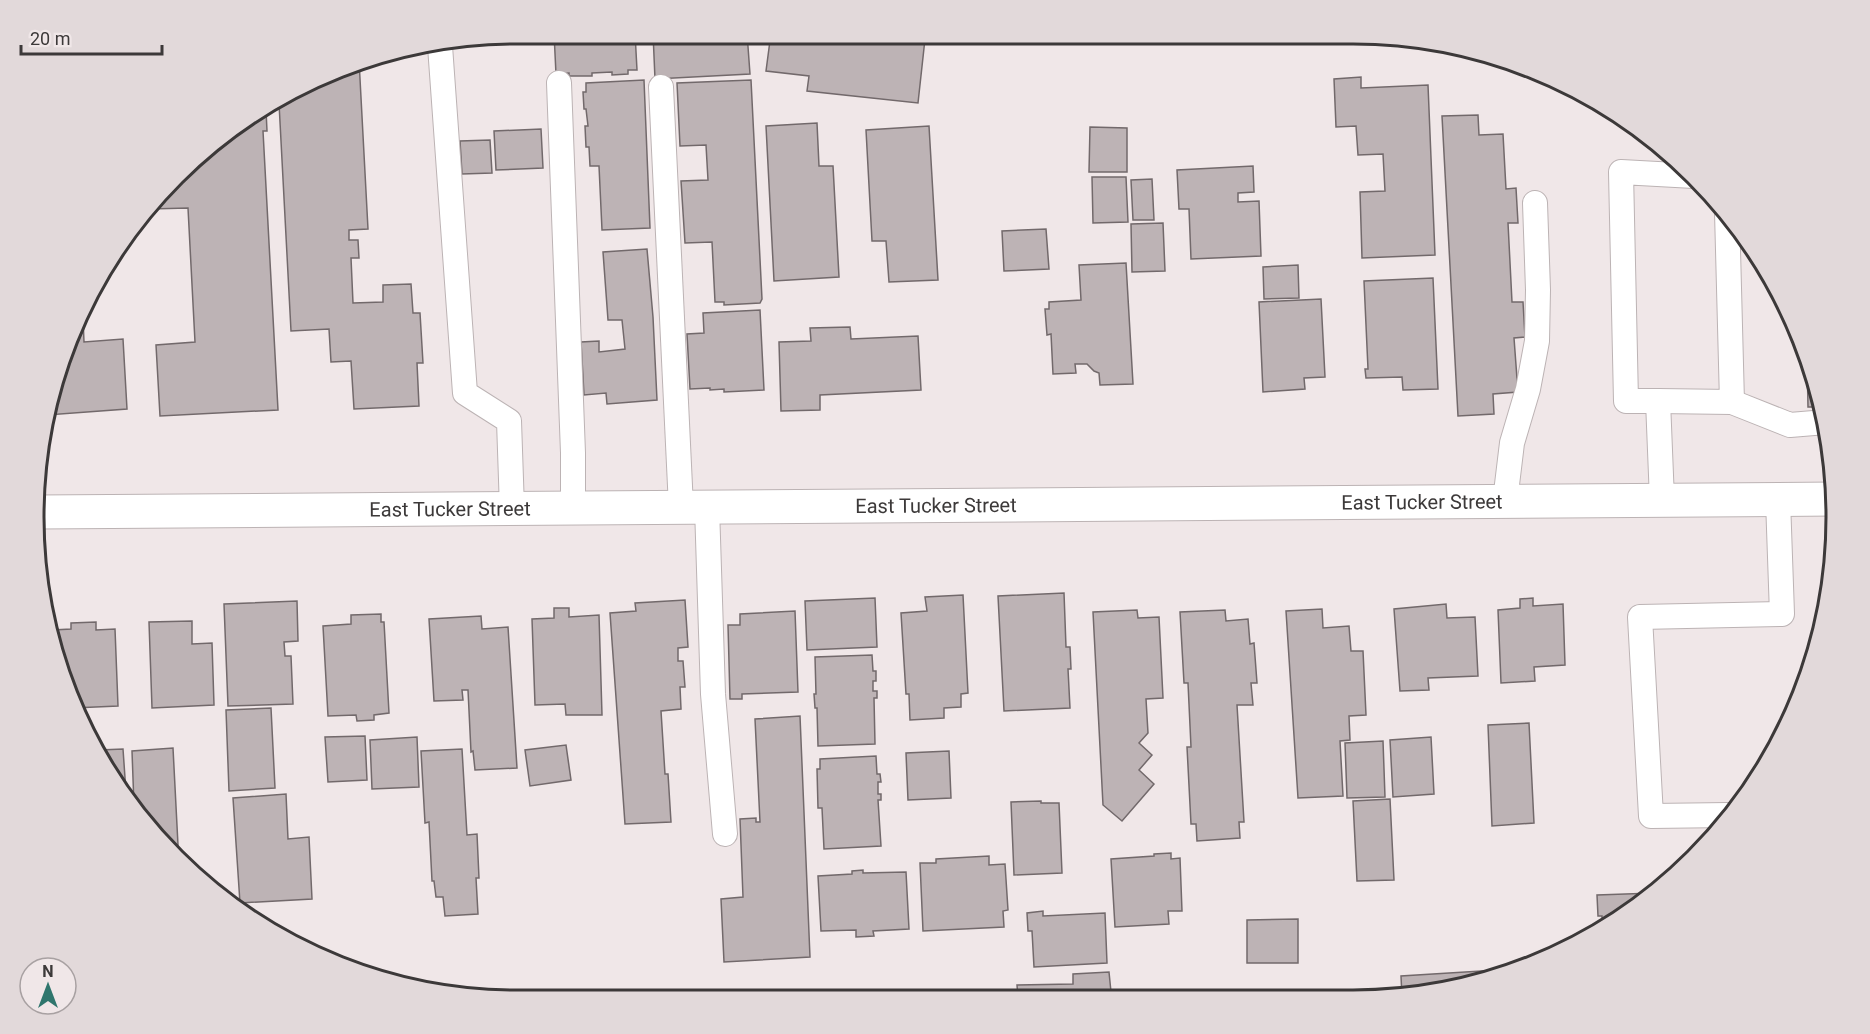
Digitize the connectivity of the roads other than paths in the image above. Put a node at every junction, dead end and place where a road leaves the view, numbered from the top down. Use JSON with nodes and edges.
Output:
{"nodes":[{"id":1,"x":440,"y":50,"type":"edge"},
{"id":2,"x":559,"y":84,"type":"dead end"},
{"id":3,"x":661,"y":87,"type":"dead end"},
{"id":4,"x":1681,"y":175,"type":"edge"},
{"id":5,"x":1534,"y":203,"type":"dead end"},
{"id":6,"x":1727,"y":227,"type":"edge"},
{"id":7,"x":1658,"y":401,"type":"junction"},
{"id":8,"x":1732,"y":402,"type":"junction"},
{"id":9,"x":1816,"y":423,"type":"edge"},
{"id":10,"x":1825,"y":499,"type":"edge"},
{"id":11,"x":1662,"y":500,"type":"junction"},
{"id":12,"x":1778,"y":500,"type":"junction"},
{"id":13,"x":1505,"y":501,"type":"junction"},
{"id":14,"x":694,"y":507,"type":"junction"},
{"id":15,"x":573,"y":508,"type":"junction"},
{"id":16,"x":512,"y":509,"type":"junction"},
{"id":17,"x":44,"y":512,"type":"edge"},
{"id":18,"x":1721,"y":815,"type":"edge"},
{"id":19,"x":725,"y":834,"type":"dead end"}],
"edges":[{"from":1,"to":16,"type":"lane"},
{"from":2,"to":15,"type":"lane"},
{"from":3,"to":14,"type":"lane"},
{"from":4,"to":7,"type":"lane"},
{"from":5,"to":13,"type":"lane"},
{"from":6,"to":8,"type":"lane"},
{"from":7,"to":8,"type":"lane"},
{"from":7,"to":11,"type":"lane"},
{"from":8,"to":9,"type":"lane"},
{"from":10,"to":12,"type":"street","name":"East Tucker Street"},
{"from":11,"to":12,"type":"street","name":"East Tucker Street"},
{"from":11,"to":13,"type":"street","name":"East Tucker Street"},
{"from":12,"to":18,"type":"lane"},
{"from":13,"to":14,"type":"street","name":"East Tucker Street"},
{"from":14,"to":15,"type":"street","name":"East Tucker Street"},
{"from":14,"to":19,"type":"lane"},
{"from":15,"to":16,"type":"street","name":"East Tucker Street"},
{"from":16,"to":17,"type":"street","name":"East Tucker Street"}]}
